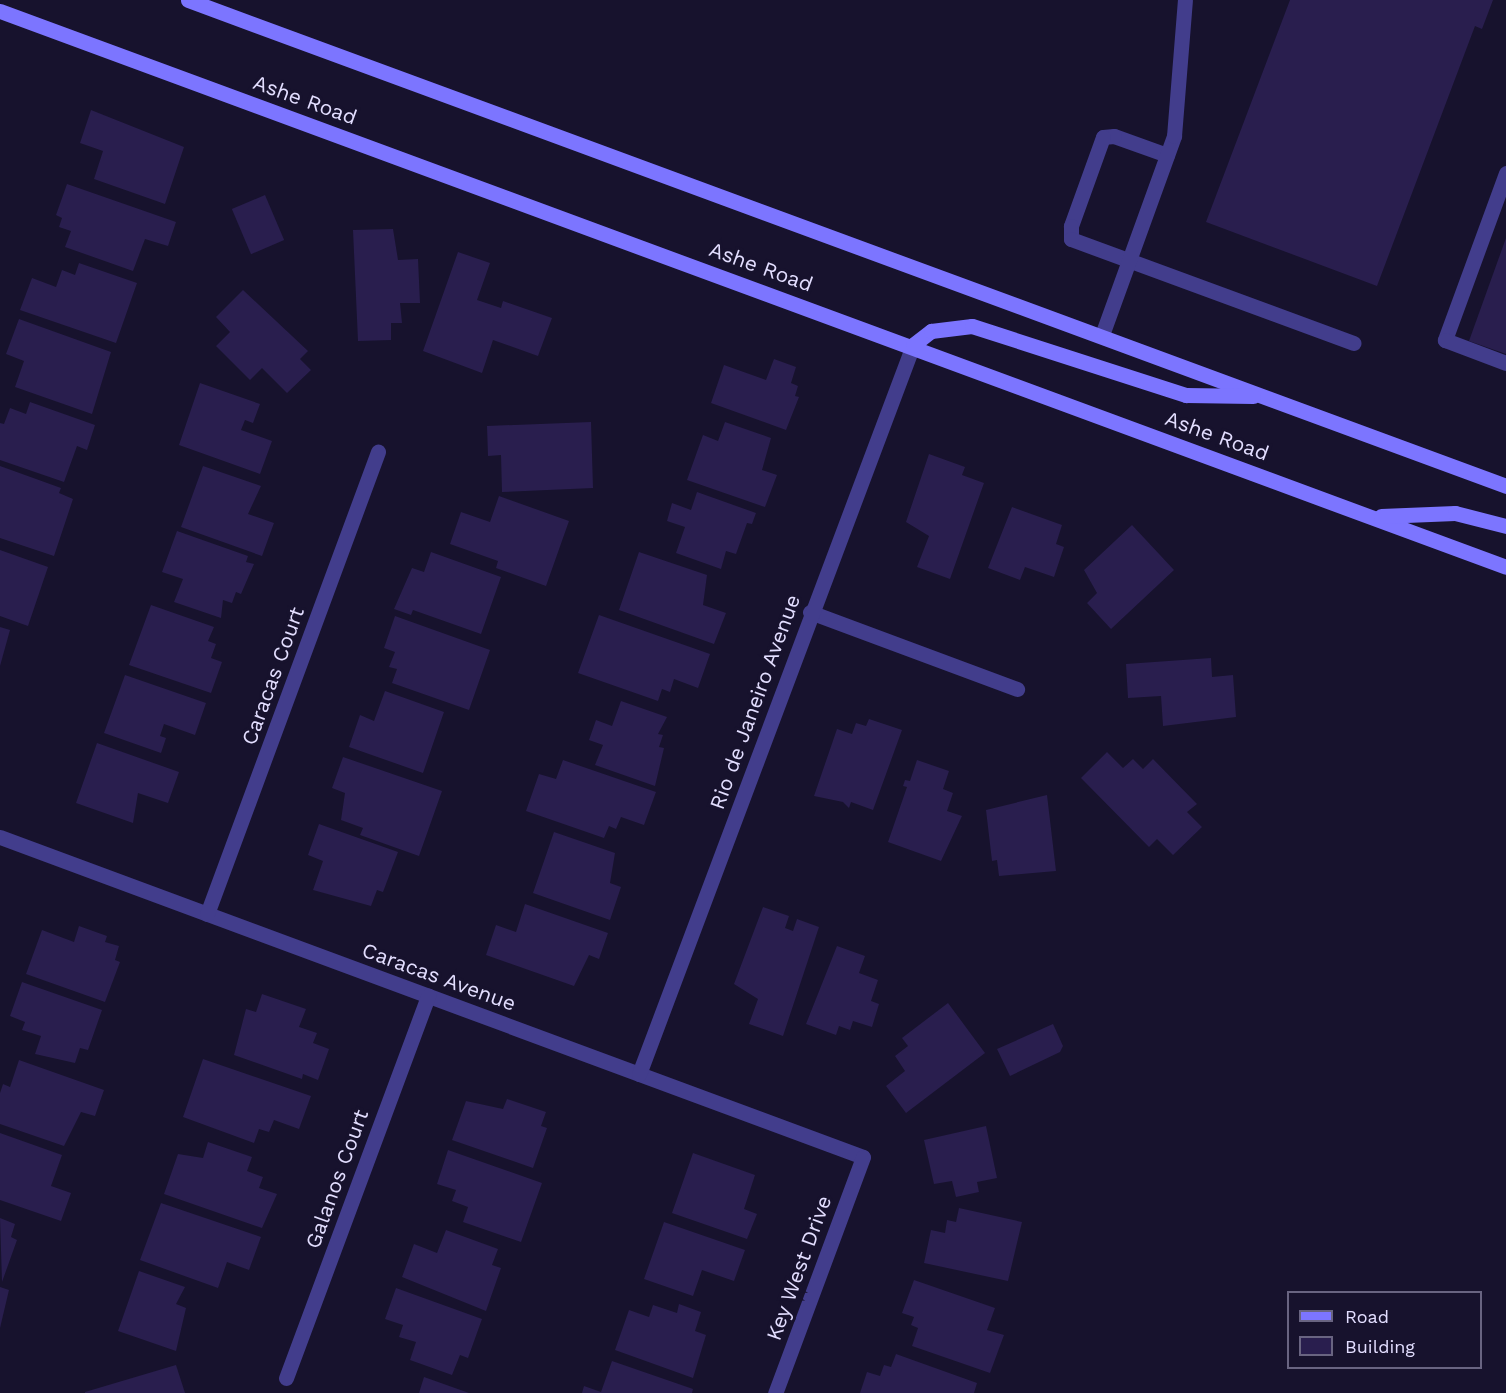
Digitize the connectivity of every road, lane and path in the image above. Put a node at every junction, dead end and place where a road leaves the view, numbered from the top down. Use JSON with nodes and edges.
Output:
{"nodes":[{"id":1,"x":188,"y":0,"type":"edge"},
{"id":2,"x":1185,"y":0,"type":"edge"},
{"id":3,"x":0,"y":11,"type":"edge"},
{"id":4,"x":1167,"y":155,"type":"junction"},
{"id":5,"x":1506,"y":173,"type":"edge"},
{"id":6,"x":1129,"y":260,"type":"junction"},
{"id":7,"x":1102,"y":335,"type":"junction"},
{"id":8,"x":1353,"y":343,"type":"dead end"},
{"id":9,"x":914,"y":345,"type":"junction"},
{"id":10,"x":1506,"y":363,"type":"edge"},
{"id":11,"x":1265,"y":396,"type":"junction"},
{"id":12,"x":378,"y":452,"type":"dead end"},
{"id":13,"x":1506,"y":486,"type":"edge"},
{"id":14,"x":1372,"y":516,"type":"junction"},
{"id":15,"x":1506,"y":526,"type":"edge"},
{"id":16,"x":1506,"y":567,"type":"edge"},
{"id":17,"x":810,"y":612,"type":"junction"},
{"id":18,"x":1017,"y":689,"type":"dead end"},
{"id":19,"x":0,"y":837,"type":"edge"},
{"id":20,"x":207,"y":914,"type":"junction"},
{"id":21,"x":428,"y":996,"type":"junction"},
{"id":22,"x":639,"y":1074,"type":"junction"},
{"id":23,"x":863,"y":1157,"type":"joint"},
{"id":24,"x":286,"y":1378,"type":"dead end"},
{"id":25,"x":775,"y":1393,"type":"edge"}],
"edges":[{"from":1,"to":7,"type":"street"},
{"from":2,"to":4,"type":"street"},
{"from":3,"to":9,"type":"street","name":"Ashe Road"},
{"from":4,"to":6,"type":"street"},
{"from":4,"to":6,"type":"street"},
{"from":5,"to":10,"type":"street"},
{"from":6,"to":7,"type":"street"},
{"from":6,"to":8,"type":"street"},
{"from":7,"to":11,"type":"street"},
{"from":9,"to":11,"type":"street"},
{"from":9,"to":14,"type":"street","name":"Ashe Road"},
{"from":9,"to":17,"type":"street","name":"Rio de Janeiro Avenue"},
{"from":11,"to":13,"type":"street"},
{"from":12,"to":20,"type":"street","name":"Caracas Court"},
{"from":14,"to":15,"type":"street"},
{"from":14,"to":16,"type":"street","name":"Ashe Road"},
{"from":17,"to":18,"type":"street"},
{"from":17,"to":22,"type":"street","name":"Rio de Janeiro Avenue"},
{"from":19,"to":20,"type":"street","name":"Caracas Avenue"},
{"from":20,"to":21,"type":"street","name":"Caracas Avenue"},
{"from":21,"to":22,"type":"street","name":"Caracas Avenue"},
{"from":21,"to":24,"type":"street","name":"Galanos Court"},
{"from":22,"to":23,"type":"street","name":"Caracas Avenue"},
{"from":23,"to":25,"type":"street","name":"Key West Drive"}]}
